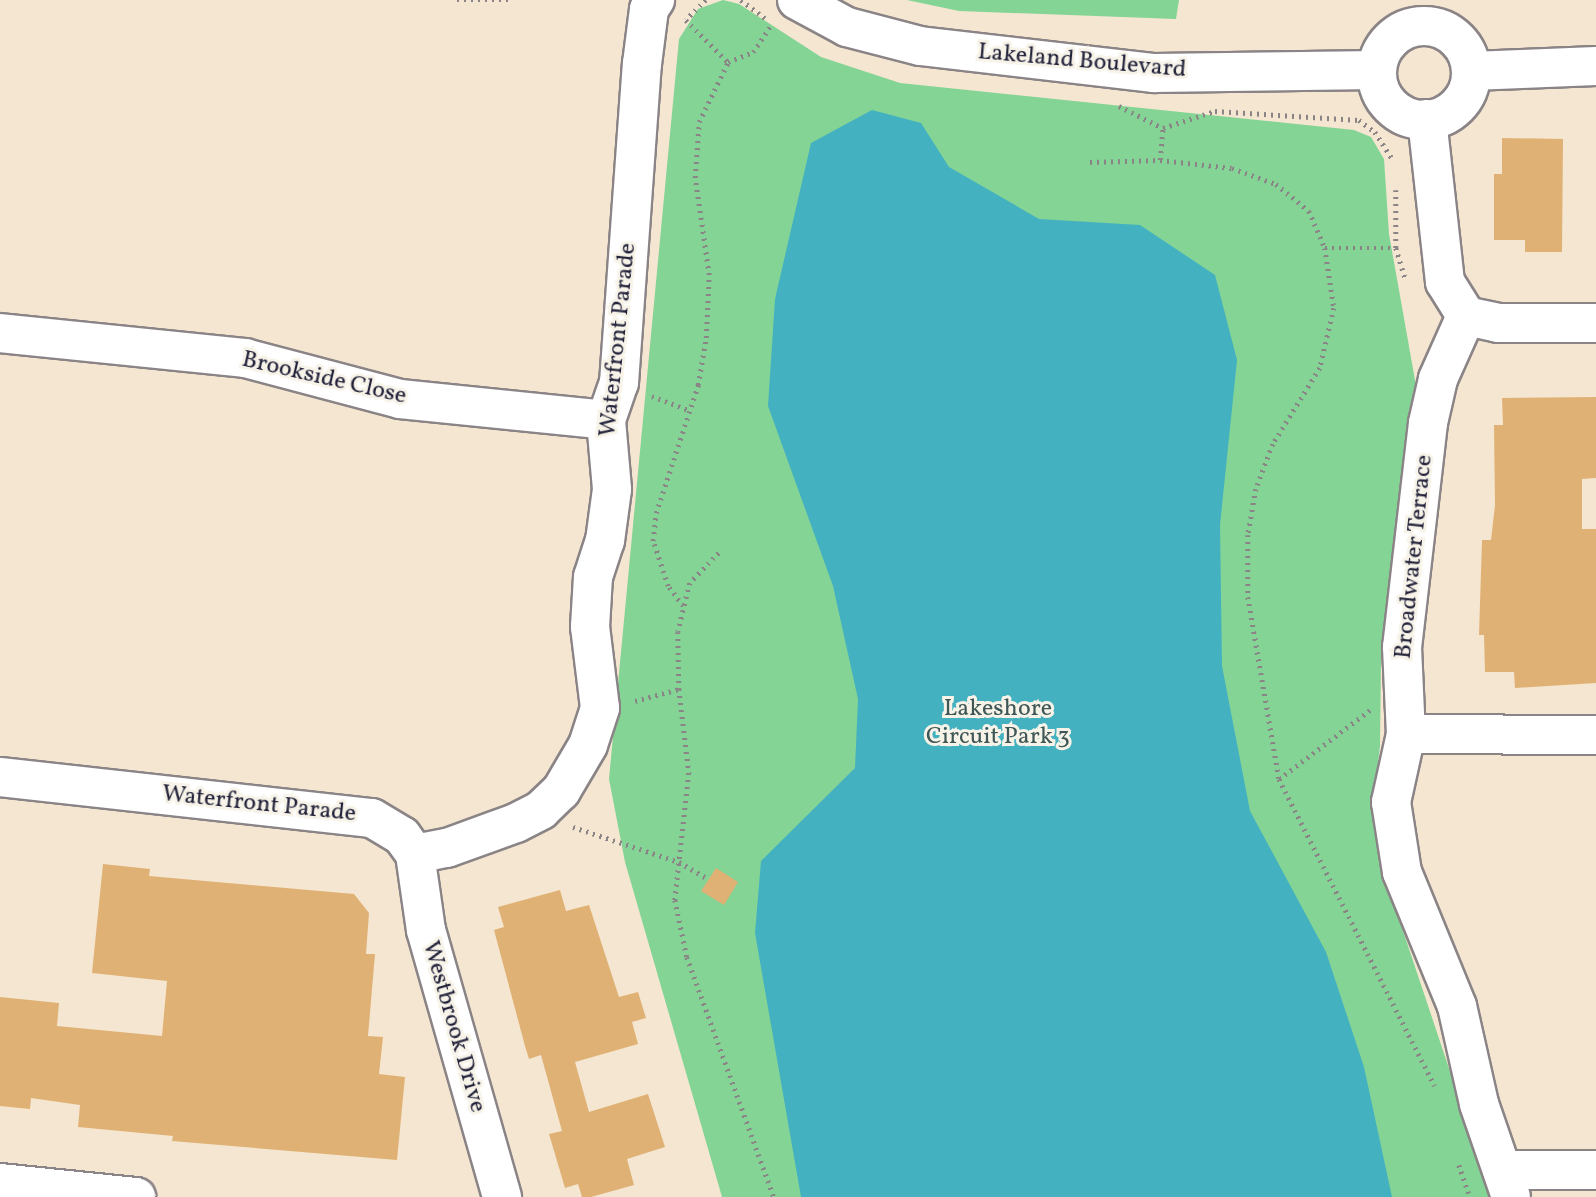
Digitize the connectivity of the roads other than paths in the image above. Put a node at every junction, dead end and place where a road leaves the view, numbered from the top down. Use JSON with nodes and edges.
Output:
{"nodes":[{"id":1,"x":655,"y":0,"type":"edge"},
{"id":2,"x":1425,"y":13,"type":"edge"},
{"id":3,"x":785,"y":18,"type":"edge"},
{"id":4,"x":1596,"y":66,"type":"edge"},
{"id":5,"x":1377,"y":70,"type":"junction"},
{"id":6,"x":1472,"y":71,"type":"junction"},
{"id":7,"x":1427,"y":119,"type":"junction"},
{"id":8,"x":1459,"y":305,"type":"junction"},
{"id":9,"x":1596,"y":323,"type":"edge"},
{"id":10,"x":0,"y":334,"type":"edge"},
{"id":11,"x":606,"y":420,"type":"junction"},
{"id":12,"x":1406,"y":734,"type":"junction"},
{"id":13,"x":1596,"y":735,"type":"edge"},
{"id":14,"x":0,"y":777,"type":"edge"},
{"id":15,"x":415,"y":854,"type":"junction"},
{"id":16,"x":1596,"y":1170,"type":"edge"},
{"id":17,"x":0,"y":1183,"type":"edge"},
{"id":18,"x":1506,"y":1184,"type":"edge"},
{"id":19,"x":136,"y":1197,"type":"edge"},
{"id":20,"x":502,"y":1197,"type":"edge"}],
"edges":[{"from":1,"to":11,"type":"street","name":"Waterfront Parade"},
{"from":2,"to":5,"type":"street"},
{"from":2,"to":6,"type":"street"},
{"from":3,"to":5,"type":"street","name":"Lakeland Boulevard"},
{"from":4,"to":6,"type":"street"},
{"from":5,"to":7,"type":"street"},
{"from":6,"to":7,"type":"street"},
{"from":7,"to":8,"type":"street"},
{"from":8,"to":9,"type":"street"},
{"from":8,"to":12,"type":"street","name":"Broadwater Terrace"},
{"from":10,"to":11,"type":"street","name":"Brookside Close"},
{"from":11,"to":15,"type":"street","name":"Waterfront Parade"},
{"from":12,"to":13,"type":"street"},
{"from":12,"to":18,"type":"street","name":"Broadwater Terrace"},
{"from":14,"to":15,"type":"street","name":"Waterfront Parade"},
{"from":15,"to":20,"type":"street","name":"Westbrook Drive"},
{"from":16,"to":18,"type":"street"},
{"from":17,"to":19,"type":"street"}]}
